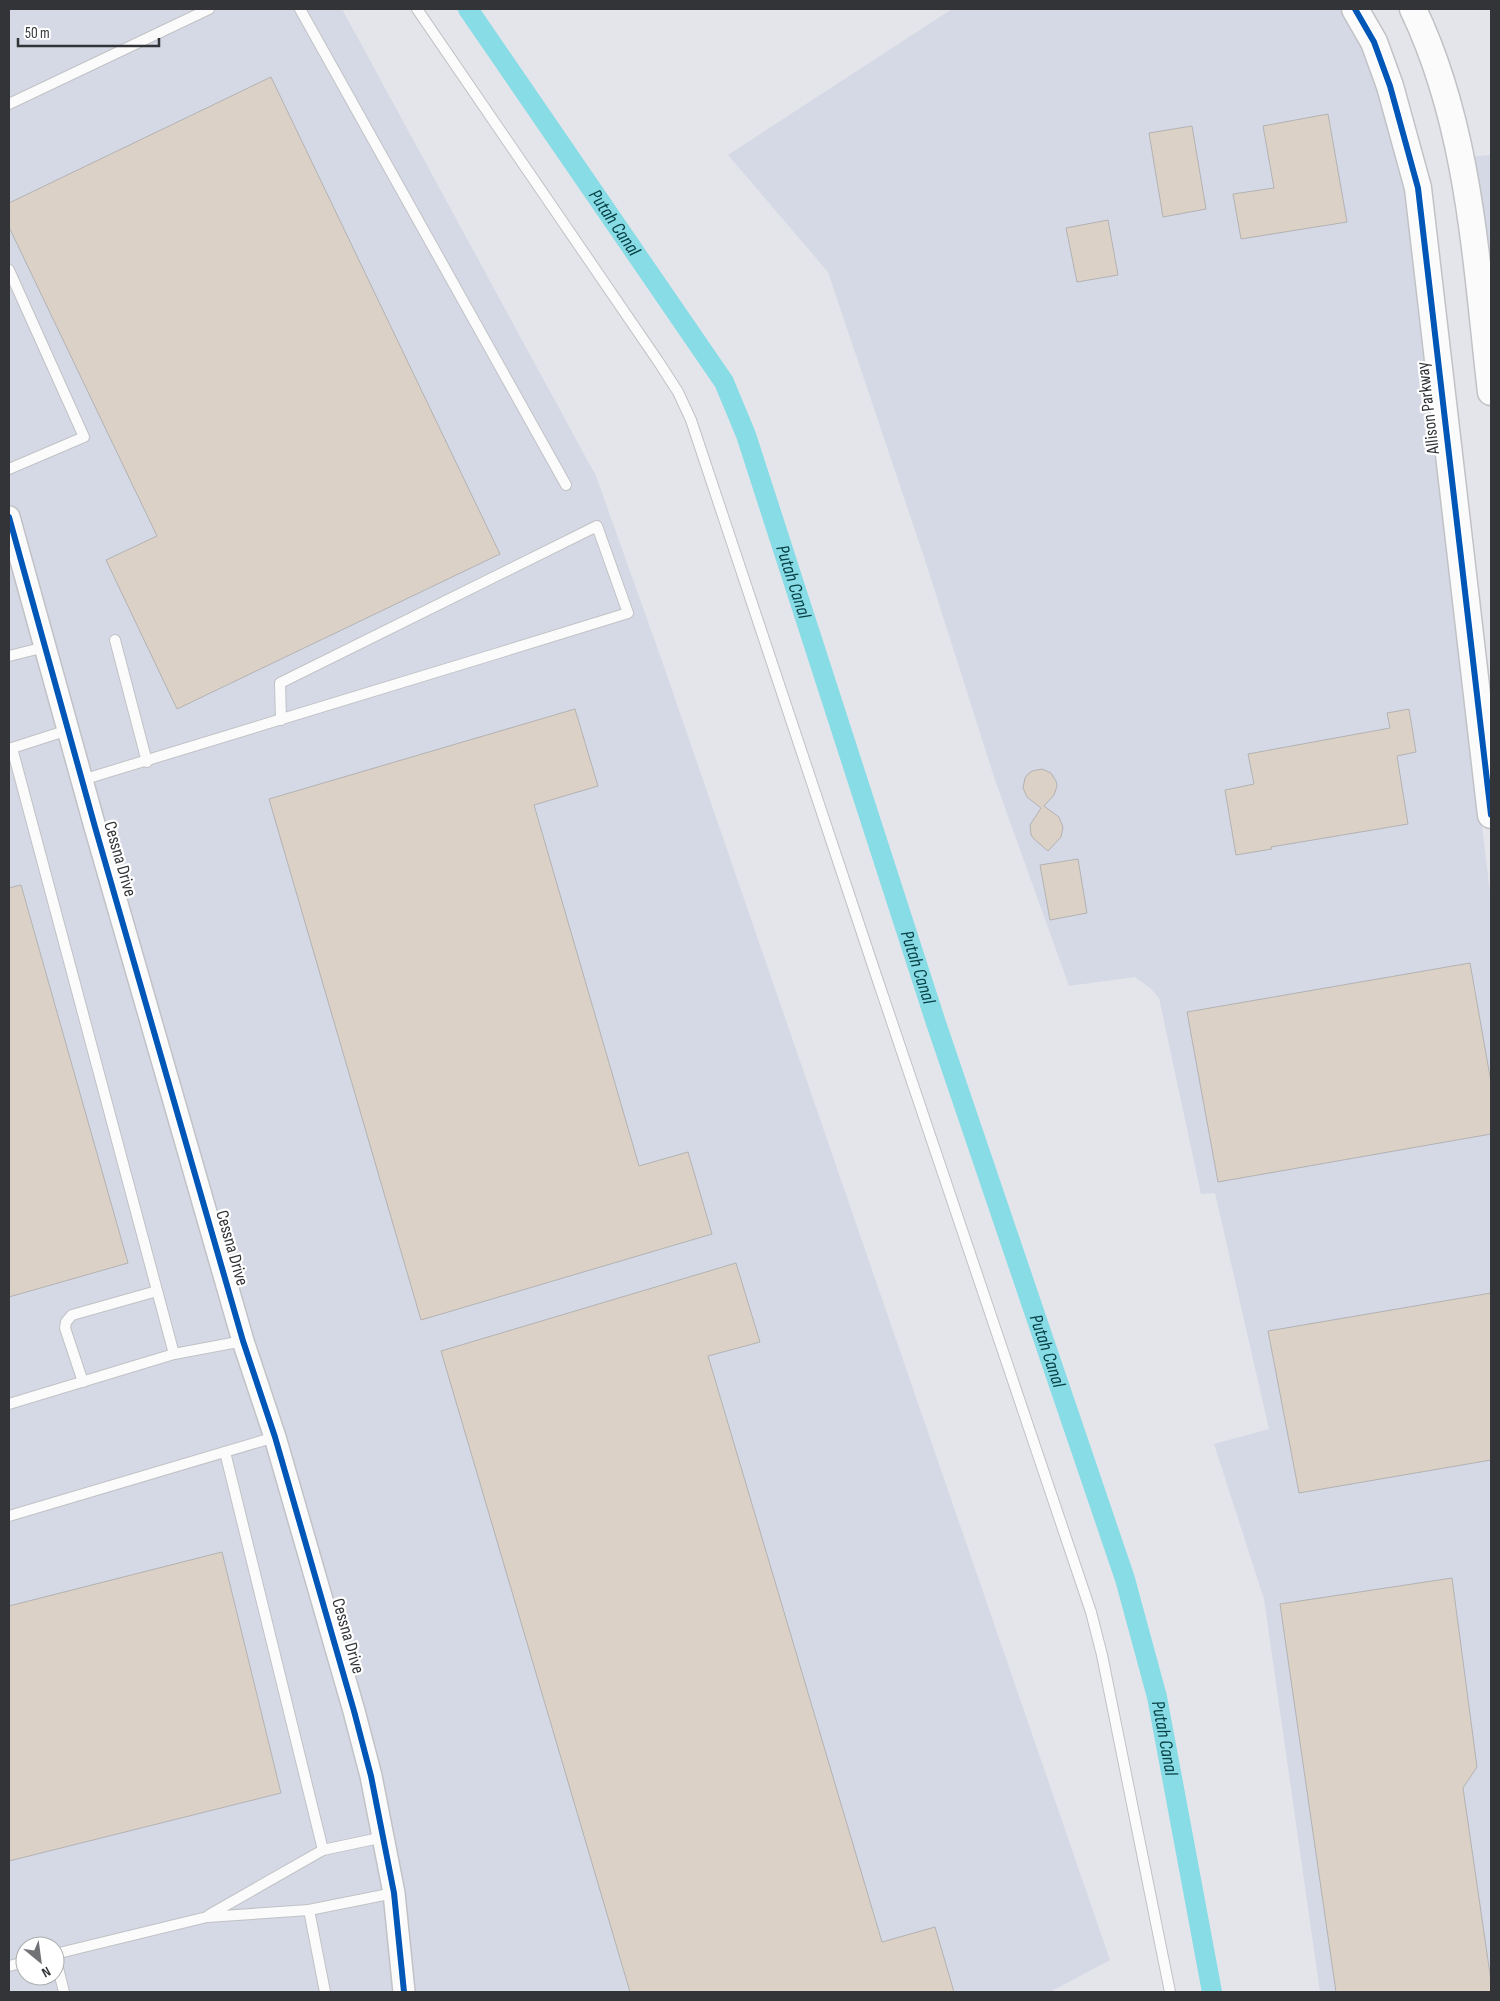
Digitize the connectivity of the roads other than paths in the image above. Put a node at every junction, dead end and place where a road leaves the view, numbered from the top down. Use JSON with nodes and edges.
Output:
{"nodes":[{"id":1,"x":208,"y":9,"type":"edge"},
{"id":2,"x":300,"y":9,"type":"edge"},
{"id":3,"x":417,"y":9,"type":"edge"},
{"id":4,"x":1355,"y":9,"type":"edge"},
{"id":5,"x":1413,"y":9,"type":"edge"},
{"id":6,"x":9,"y":104,"type":"edge"},
{"id":7,"x":9,"y":270,"type":"edge"},
{"id":8,"x":1491,"y":392,"type":"edge"},
{"id":9,"x":9,"y":469,"type":"edge"},
{"id":10,"x":566,"y":486,"type":"dead end"},
{"id":11,"x":9,"y":517,"type":"edge"},
{"id":12,"x":115,"y":640,"type":"dead end"},
{"id":13,"x":45,"y":647,"type":"junction"},
{"id":14,"x":9,"y":656,"type":"edge"},
{"id":15,"x":281,"y":720,"type":"junction"},
{"id":16,"x":68,"y":730,"type":"junction"},
{"id":17,"x":10,"y":749,"type":"edge"},
{"id":18,"x":147,"y":762,"type":"junction"},
{"id":19,"x":82,"y":780,"type":"junction"},
{"id":20,"x":1491,"y":815,"type":"edge"},
{"id":21,"x":157,"y":1291,"type":"junction"},
{"id":22,"x":243,"y":1341,"type":"junction"},
{"id":23,"x":174,"y":1354,"type":"junction"},
{"id":24,"x":83,"y":1382,"type":"junction"},
{"id":25,"x":9,"y":1404,"type":"edge"},
{"id":26,"x":275,"y":1437,"type":"junction"},
{"id":27,"x":225,"y":1452,"type":"junction"},
{"id":28,"x":9,"y":1516,"type":"edge"},
{"id":29,"x":384,"y":1837,"type":"junction"},
{"id":30,"x":323,"y":1850,"type":"junction"},
{"id":31,"x":394,"y":1893,"type":"junction"},
{"id":32,"x":309,"y":1910,"type":"junction"},
{"id":33,"x":207,"y":1917,"type":"junction"},
{"id":34,"x":65,"y":1952,"type":"edge"},
{"id":35,"x":325,"y":1992,"type":"edge"},
{"id":36,"x":404,"y":1992,"type":"edge"},
{"id":37,"x":1170,"y":1992,"type":"edge"}],
"edges":[{"from":1,"to":6,"type":"lane"},
{"from":2,"to":10,"type":"lane"},
{"from":3,"to":37,"type":"lane"},
{"from":4,"to":20,"type":"street","name":"Allison Parkway"},
{"from":5,"to":8,"type":"street"},
{"from":7,"to":9,"type":"lane"},
{"from":11,"to":13,"type":"street","name":"Cessna Drive"},
{"from":12,"to":18,"type":"lane"},
{"from":13,"to":14,"type":"lane"},
{"from":13,"to":16,"type":"street","name":"Cessna Drive"},
{"from":15,"to":15,"type":"lane"},
{"from":15,"to":18,"type":"lane"},
{"from":16,"to":17,"type":"lane"},
{"from":16,"to":19,"type":"street","name":"Cessna Drive"},
{"from":17,"to":21,"type":"lane"},
{"from":18,"to":19,"type":"lane"},
{"from":19,"to":22,"type":"street","name":"Cessna Drive"},
{"from":21,"to":23,"type":"lane"},
{"from":21,"to":24,"type":"lane"},
{"from":22,"to":23,"type":"lane"},
{"from":22,"to":26,"type":"street","name":"Cessna Drive"},
{"from":23,"to":24,"type":"lane"},
{"from":24,"to":25,"type":"lane"},
{"from":26,"to":27,"type":"lane"},
{"from":26,"to":29,"type":"street","name":"Cessna Drive"},
{"from":27,"to":28,"type":"lane"},
{"from":27,"to":30,"type":"lane"},
{"from":29,"to":30,"type":"lane"},
{"from":29,"to":31,"type":"street","name":"Cessna Drive"},
{"from":30,"to":33,"type":"lane"},
{"from":31,"to":32,"type":"lane"},
{"from":31,"to":36,"type":"street","name":"Cessna Drive"},
{"from":32,"to":33,"type":"lane"},
{"from":32,"to":35,"type":"lane"},
{"from":33,"to":34,"type":"lane"}]}
